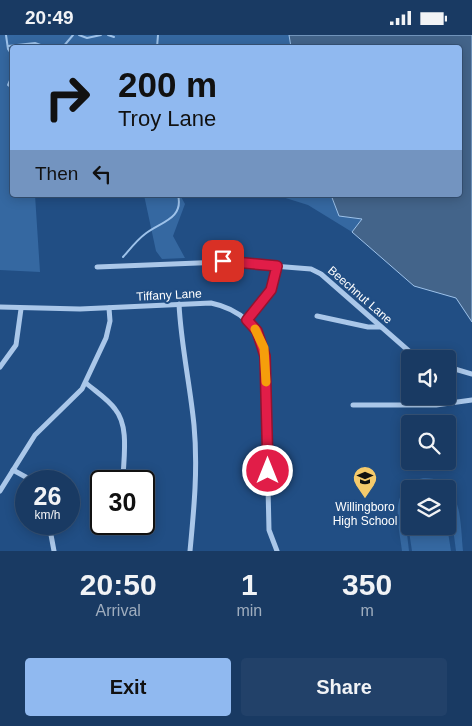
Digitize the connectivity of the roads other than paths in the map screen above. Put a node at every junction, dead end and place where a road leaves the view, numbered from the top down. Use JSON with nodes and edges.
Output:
{"nodes":[{"id":1,"x":277,"y":266,"type":"junction"},
{"id":2,"x":97,"y":267,"type":"dead end"},
{"id":3,"x":179,"y":304,"type":"junction"},
{"id":4,"x":0,"y":307,"type":"edge"},
{"id":5,"x":109,"y":308,"type":"junction"},
{"id":6,"x":21,"y":309,"type":"junction"},
{"id":7,"x":317,"y":316,"type":"dead end"},
{"id":8,"x":247,"y":320,"type":"junction"},
{"id":9,"x":382,"y":327,"type":"junction"},
{"id":10,"x":408,"y":350,"type":"edge"},
{"id":11,"x":0,"y":367,"type":"edge"},
{"id":12,"x":456,"y":369,"type":"edge"},
{"id":13,"x":472,"y":374,"type":"edge"},
{"id":14,"x":86,"y":383,"type":"junction"},
{"id":15,"x":472,"y":400,"type":"edge"},
{"id":16,"x":353,"y":405,"type":"dead end"},
{"id":17,"x":13,"y":470,"type":"joint"},
{"id":18,"x":123,"y":470,"type":"edge"},
{"id":19,"x":0,"y":491,"type":"edge"},
{"id":20,"x":51,"y":535,"type":"edge"},
{"id":21,"x":54,"y":551,"type":"edge"},
{"id":22,"x":190,"y":551,"type":"edge"},
{"id":23,"x":277,"y":551,"type":"edge"}],
"edges":[{"from":1,"to":2,"type":"street","name":"Beechnut Lane"},
{"from":1,"to":8,"type":"street"},
{"from":1,"to":9,"type":"street","name":"Beechnut Lane"},
{"from":3,"to":5,"type":"street","name":"Tiffany Lane"},
{"from":3,"to":8,"type":"street","name":"Tiffany Lane"},
{"from":3,"to":22,"type":"street"},
{"from":4,"to":6,"type":"street","name":"Tiffany Lane"},
{"from":5,"to":6,"type":"street","name":"Tiffany Lane"},
{"from":5,"to":14,"type":"street"},
{"from":6,"to":11,"type":"street"},
{"from":7,"to":9,"type":"street"},
{"from":8,"to":23,"type":"street","name":"Tiffany Lane"},
{"from":9,"to":10,"type":"street","name":"Beechnut Lane"},
{"from":12,"to":13,"type":"street"},
{"from":14,"to":17,"type":"street"},
{"from":14,"to":18,"type":"street"},
{"from":15,"to":16,"type":"street"},
{"from":17,"to":19,"type":"street"},
{"from":20,"to":21,"type":"street"}]}
